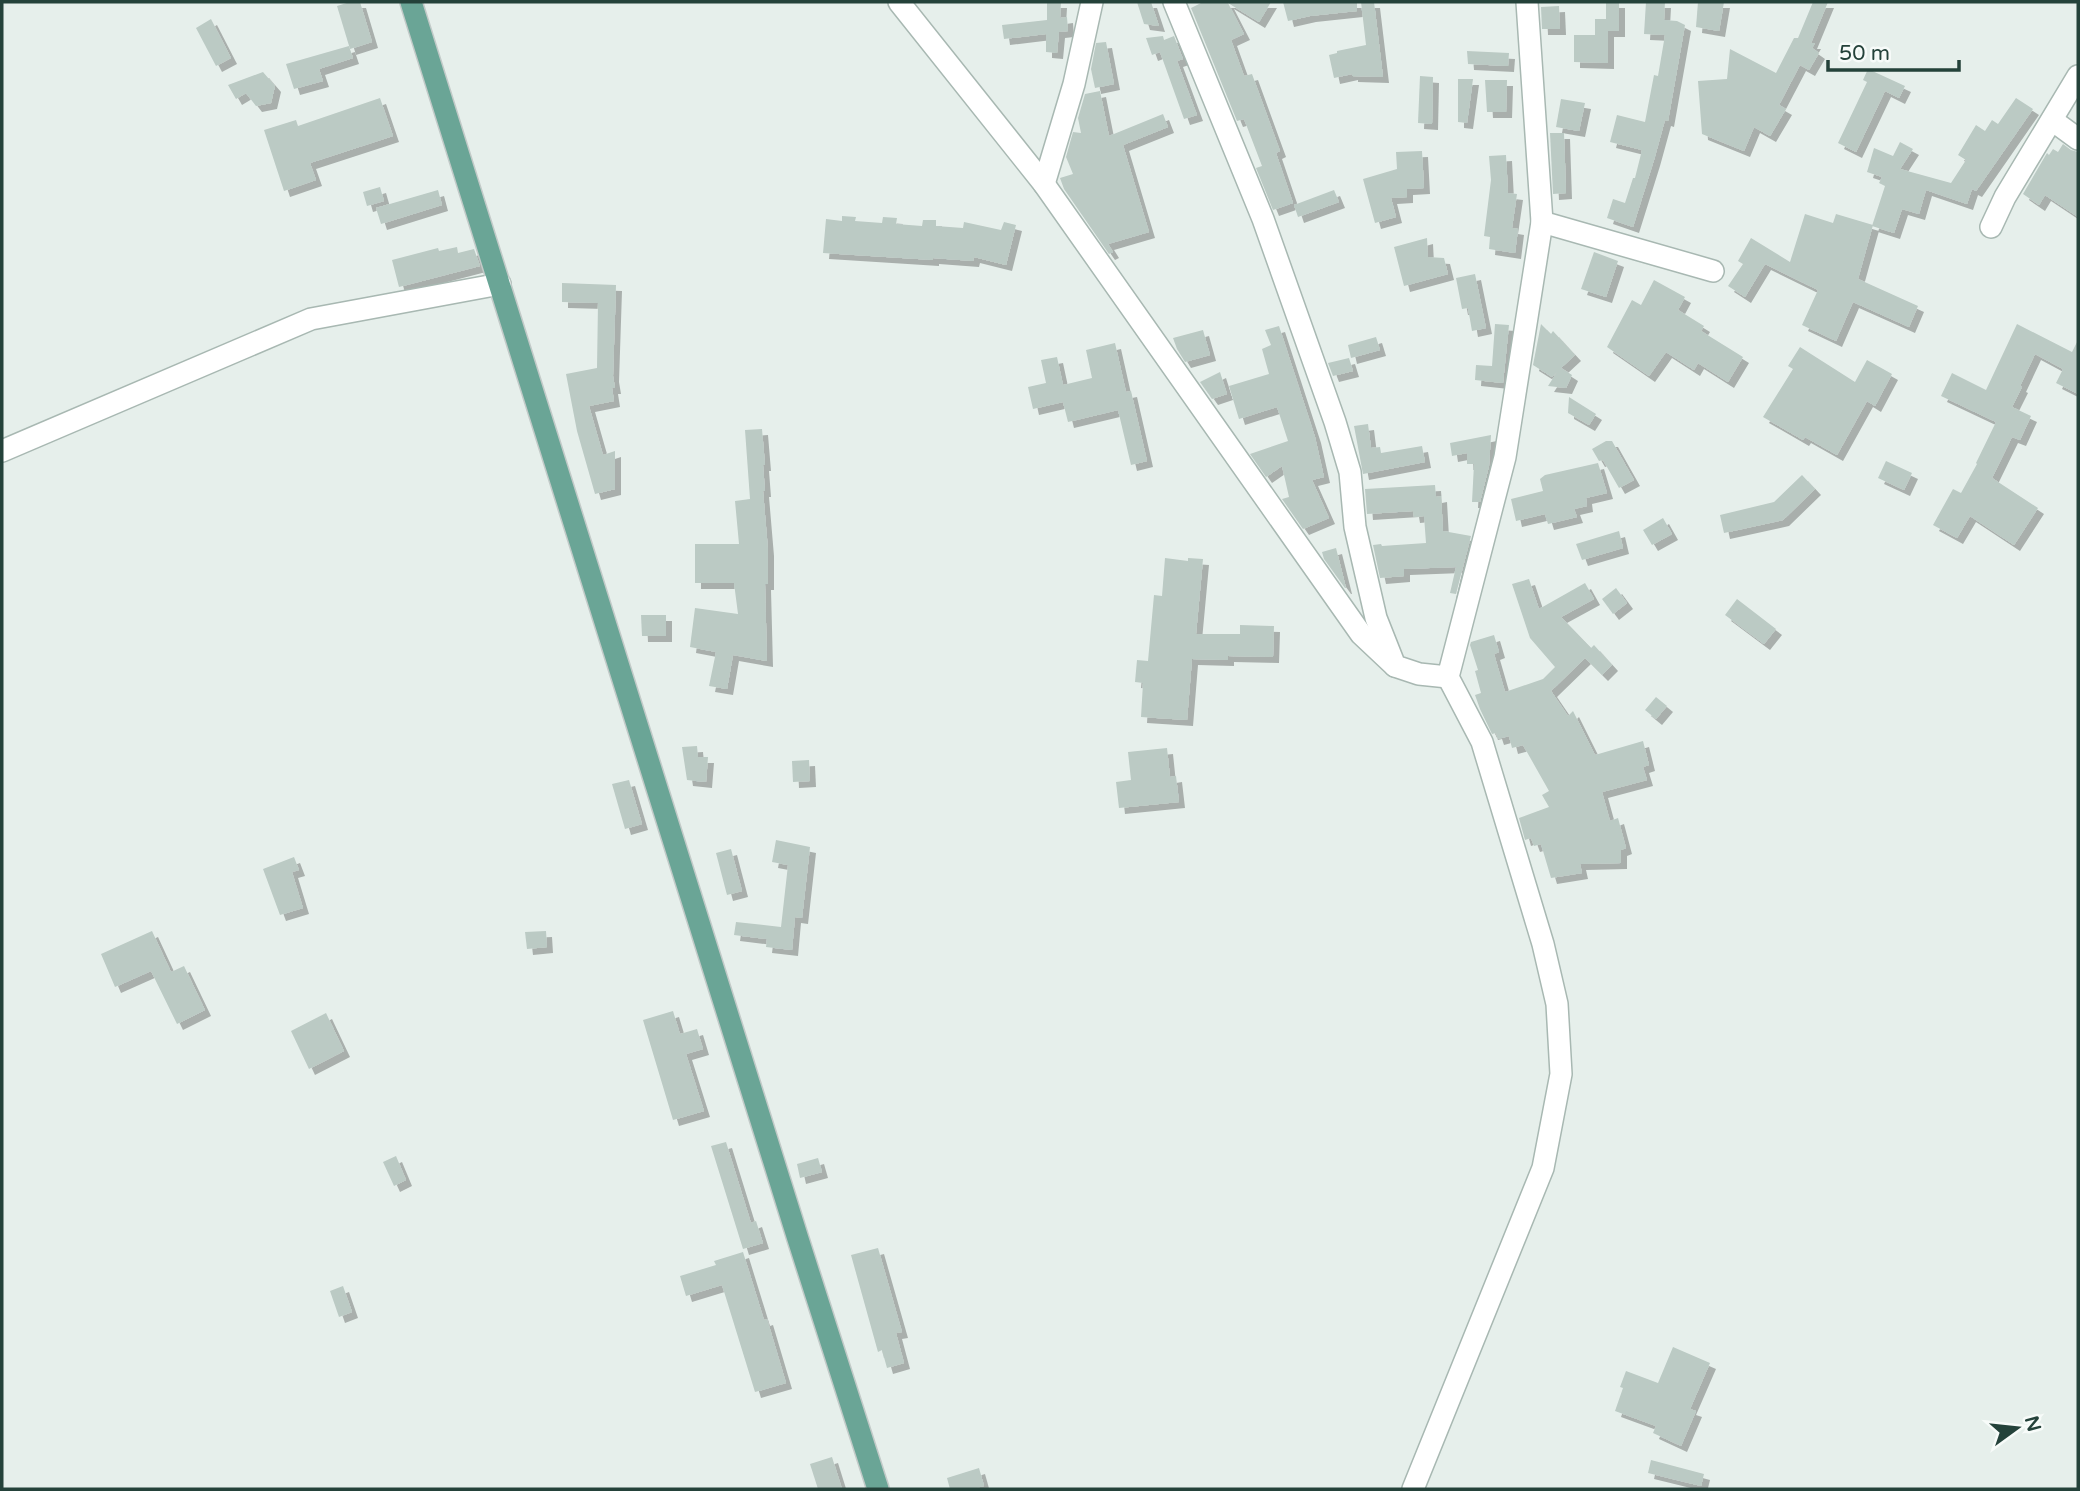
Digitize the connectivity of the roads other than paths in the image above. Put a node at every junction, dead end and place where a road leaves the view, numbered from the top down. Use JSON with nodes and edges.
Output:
{"nodes":[{"id":1,"x":411,"y":2,"type":"edge"},
{"id":2,"x":899,"y":2,"type":"edge"},
{"id":3,"x":1092,"y":2,"type":"edge"},
{"id":4,"x":1174,"y":2,"type":"edge"},
{"id":5,"x":1527,"y":2,"type":"edge"},
{"id":6,"x":2078,"y":76,"type":"edge"},
{"id":7,"x":2052,"y":120,"type":"junction"},
{"id":8,"x":2078,"y":139,"type":"edge"},
{"id":9,"x":1044,"y":184,"type":"junction"},
{"id":10,"x":1542,"y":222,"type":"junction"},
{"id":11,"x":1991,"y":227,"type":"dead end"},
{"id":12,"x":1713,"y":271,"type":"dead end"},
{"id":13,"x":500,"y":284,"type":"junction"},
{"id":14,"x":2,"y":451,"type":"edge"},
{"id":15,"x":1395,"y":666,"type":"junction"},
{"id":16,"x":1448,"y":677,"type":"junction"},
{"id":17,"x":878,"y":1489,"type":"edge"},
{"id":18,"x":1413,"y":1489,"type":"edge"}],
"edges":[{"from":1,"to":13,"type":"main road"},
{"from":2,"to":9,"type":"street"},
{"from":3,"to":9,"type":"street"},
{"from":4,"to":15,"type":"street"},
{"from":5,"to":10,"type":"street"},
{"from":6,"to":7,"type":"street"},
{"from":7,"to":8,"type":"street"},
{"from":7,"to":11,"type":"street"},
{"from":9,"to":15,"type":"street"},
{"from":10,"to":12,"type":"street"},
{"from":10,"to":16,"type":"street"},
{"from":13,"to":14,"type":"street"},
{"from":13,"to":17,"type":"main road"},
{"from":15,"to":16,"type":"street"},
{"from":16,"to":18,"type":"street"}]}
